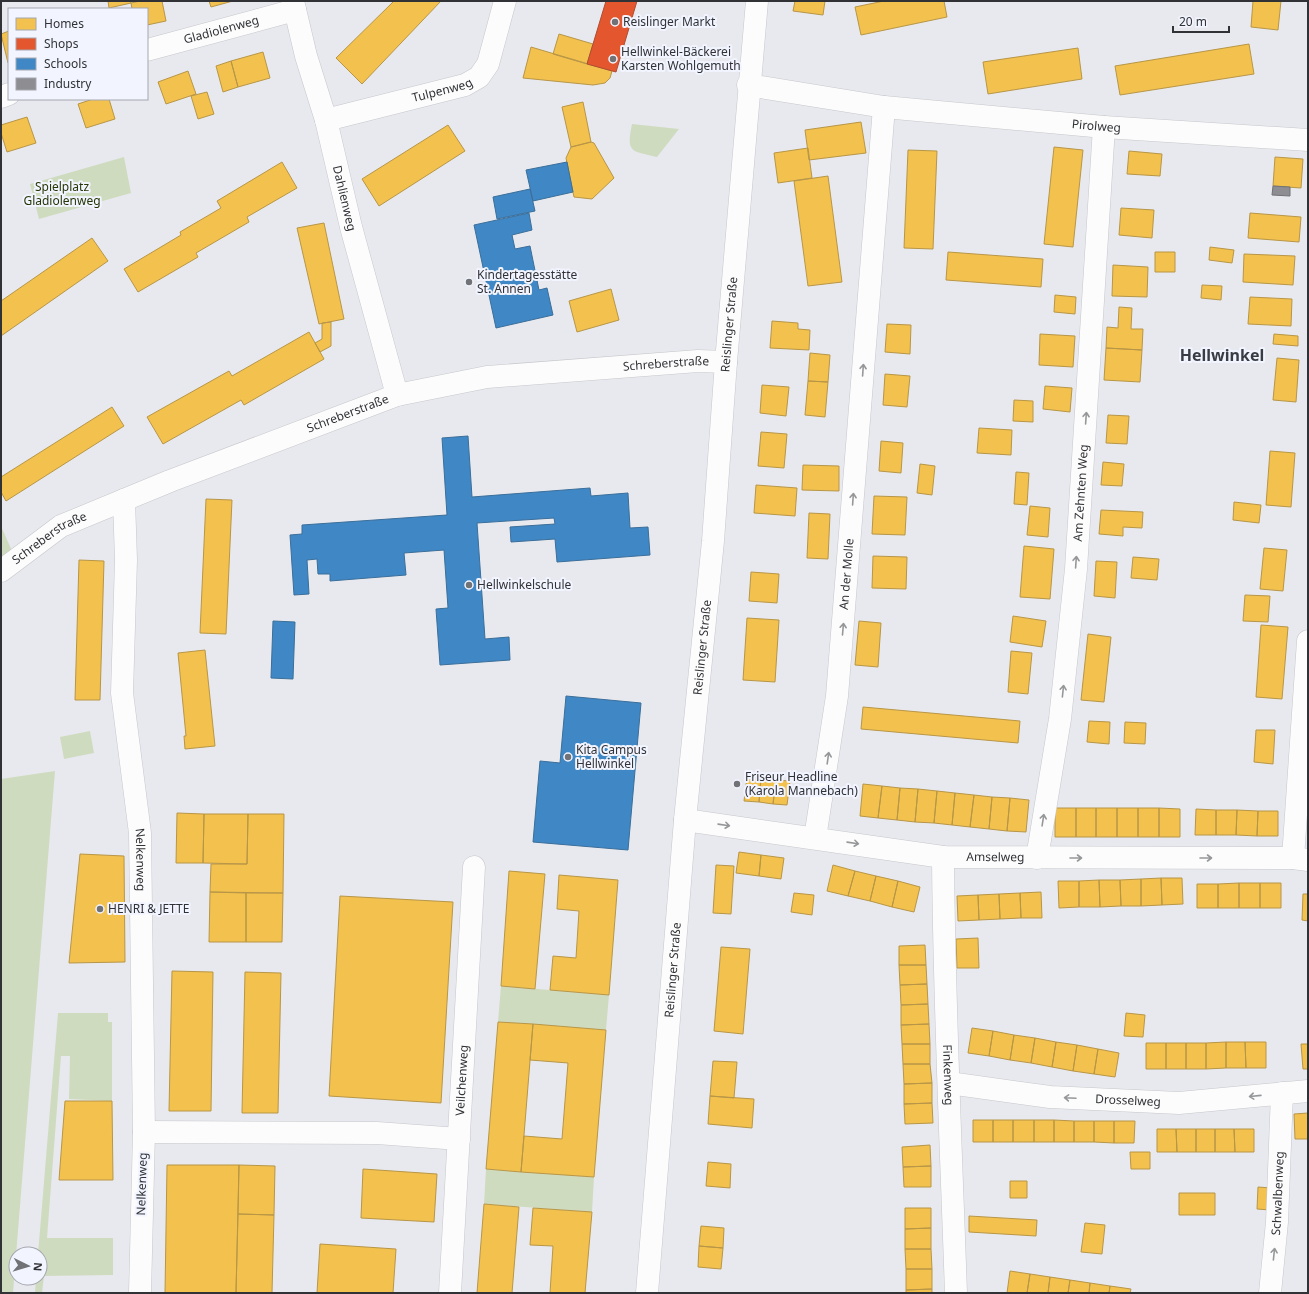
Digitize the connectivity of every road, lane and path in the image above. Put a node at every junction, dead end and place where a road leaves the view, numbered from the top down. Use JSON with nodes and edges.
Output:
{"nodes":[{"id":1,"x":505,"y":1,"type":"edge"},
{"id":2,"x":757,"y":1,"type":"edge"},
{"id":3,"x":294,"y":5,"type":"edge"},
{"id":4,"x":148,"y":50,"type":"edge"},
{"id":5,"x":748,"y":85,"type":"junction"},
{"id":6,"x":884,"y":107,"type":"junction"},
{"id":7,"x":326,"y":120,"type":"junction"},
{"id":8,"x":1104,"y":126,"type":"junction"},
{"id":9,"x":1308,"y":140,"type":"edge"},
{"id":10,"x":726,"y":362,"type":"junction"},
{"id":11,"x":397,"y":395,"type":"junction"},
{"id":12,"x":124,"y":500,"type":"junction"},
{"id":13,"x":1,"y":571,"type":"edge"},
{"id":14,"x":1308,"y":641,"type":"edge"},
{"id":15,"x":685,"y":820,"type":"junction"},
{"id":16,"x":815,"y":838,"type":"junction"},
{"id":17,"x":943,"y":856,"type":"junction"},
{"id":18,"x":1037,"y":858,"type":"junction"},
{"id":19,"x":1301,"y":859,"type":"edge"},
{"id":20,"x":474,"y":867,"type":"dead end"},
{"id":21,"x":949,"y":1083,"type":"junction"},
{"id":22,"x":1308,"y":1091,"type":"edge"},
{"id":23,"x":1282,"y":1093,"type":"junction"},
{"id":24,"x":144,"y":1132,"type":"junction"},
{"id":25,"x":459,"y":1138,"type":"junction"},
{"id":26,"x":140,"y":1293,"type":"edge"},
{"id":27,"x":450,"y":1293,"type":"edge"},
{"id":28,"x":647,"y":1293,"type":"edge"},
{"id":29,"x":956,"y":1293,"type":"edge"},
{"id":30,"x":1270,"y":1293,"type":"edge"}],
"edges":[{"from":1,"to":7,"type":"street","name":"Tulpenweg"},
{"from":2,"to":5,"type":"street","name":"Reislinger Straße"},
{"from":3,"to":4,"type":"street","name":"Gladiolenweg"},
{"from":3,"to":7,"type":"street","name":"Dahlienweg"},
{"from":5,"to":6,"type":"street","name":"Pirolweg"},
{"from":5,"to":10,"type":"street","name":"Reislinger Straße"},
{"from":6,"to":8,"type":"street","name":"Pirolweg"},
{"from":16,"to":6,"type":"street","name":"An der Molle","one_way":true},
{"from":7,"to":11,"type":"street","name":"Dahlienweg"},
{"from":8,"to":9,"type":"street","name":"Pirolweg"},
{"from":18,"to":8,"type":"street","name":"Am Zehnten Weg","one_way":true},
{"from":10,"to":11,"type":"street","name":"Schreberstraße"},
{"from":10,"to":15,"type":"street","name":"Reislinger Straße"},
{"from":11,"to":12,"type":"street","name":"Schreberstraße"},
{"from":12,"to":13,"type":"street","name":"Schreberstraße"},
{"from":12,"to":24,"type":"street","name":"Nelkenweg"},
{"from":14,"to":19,"type":"street"},
{"from":15,"to":16,"type":"street","name":"Amselweg","one_way":true},
{"from":15,"to":28,"type":"street","name":"Reislinger Straße"},
{"from":16,"to":17,"type":"street","name":"Amselweg","one_way":true},
{"from":17,"to":18,"type":"street","name":"Amselweg"},
{"from":17,"to":21,"type":"street","name":"Finkenweg"},
{"from":18,"to":19,"type":"street","name":"Amselweg","one_way":true},
{"from":20,"to":25,"type":"street","name":"Veilchenweg"},
{"from":23,"to":21,"type":"street","name":"Drosselweg","one_way":true},
{"from":21,"to":29,"type":"street","name":"Finkenweg"},
{"from":22,"to":23,"type":"street","name":"Drosselweg"},
{"from":30,"to":23,"type":"street","name":"Schwalbenweg","one_way":true},
{"from":24,"to":25,"type":"street"},
{"from":24,"to":26,"type":"street","name":"Nelkenweg"},
{"from":25,"to":27,"type":"street","name":"Veilchenweg"}]}
